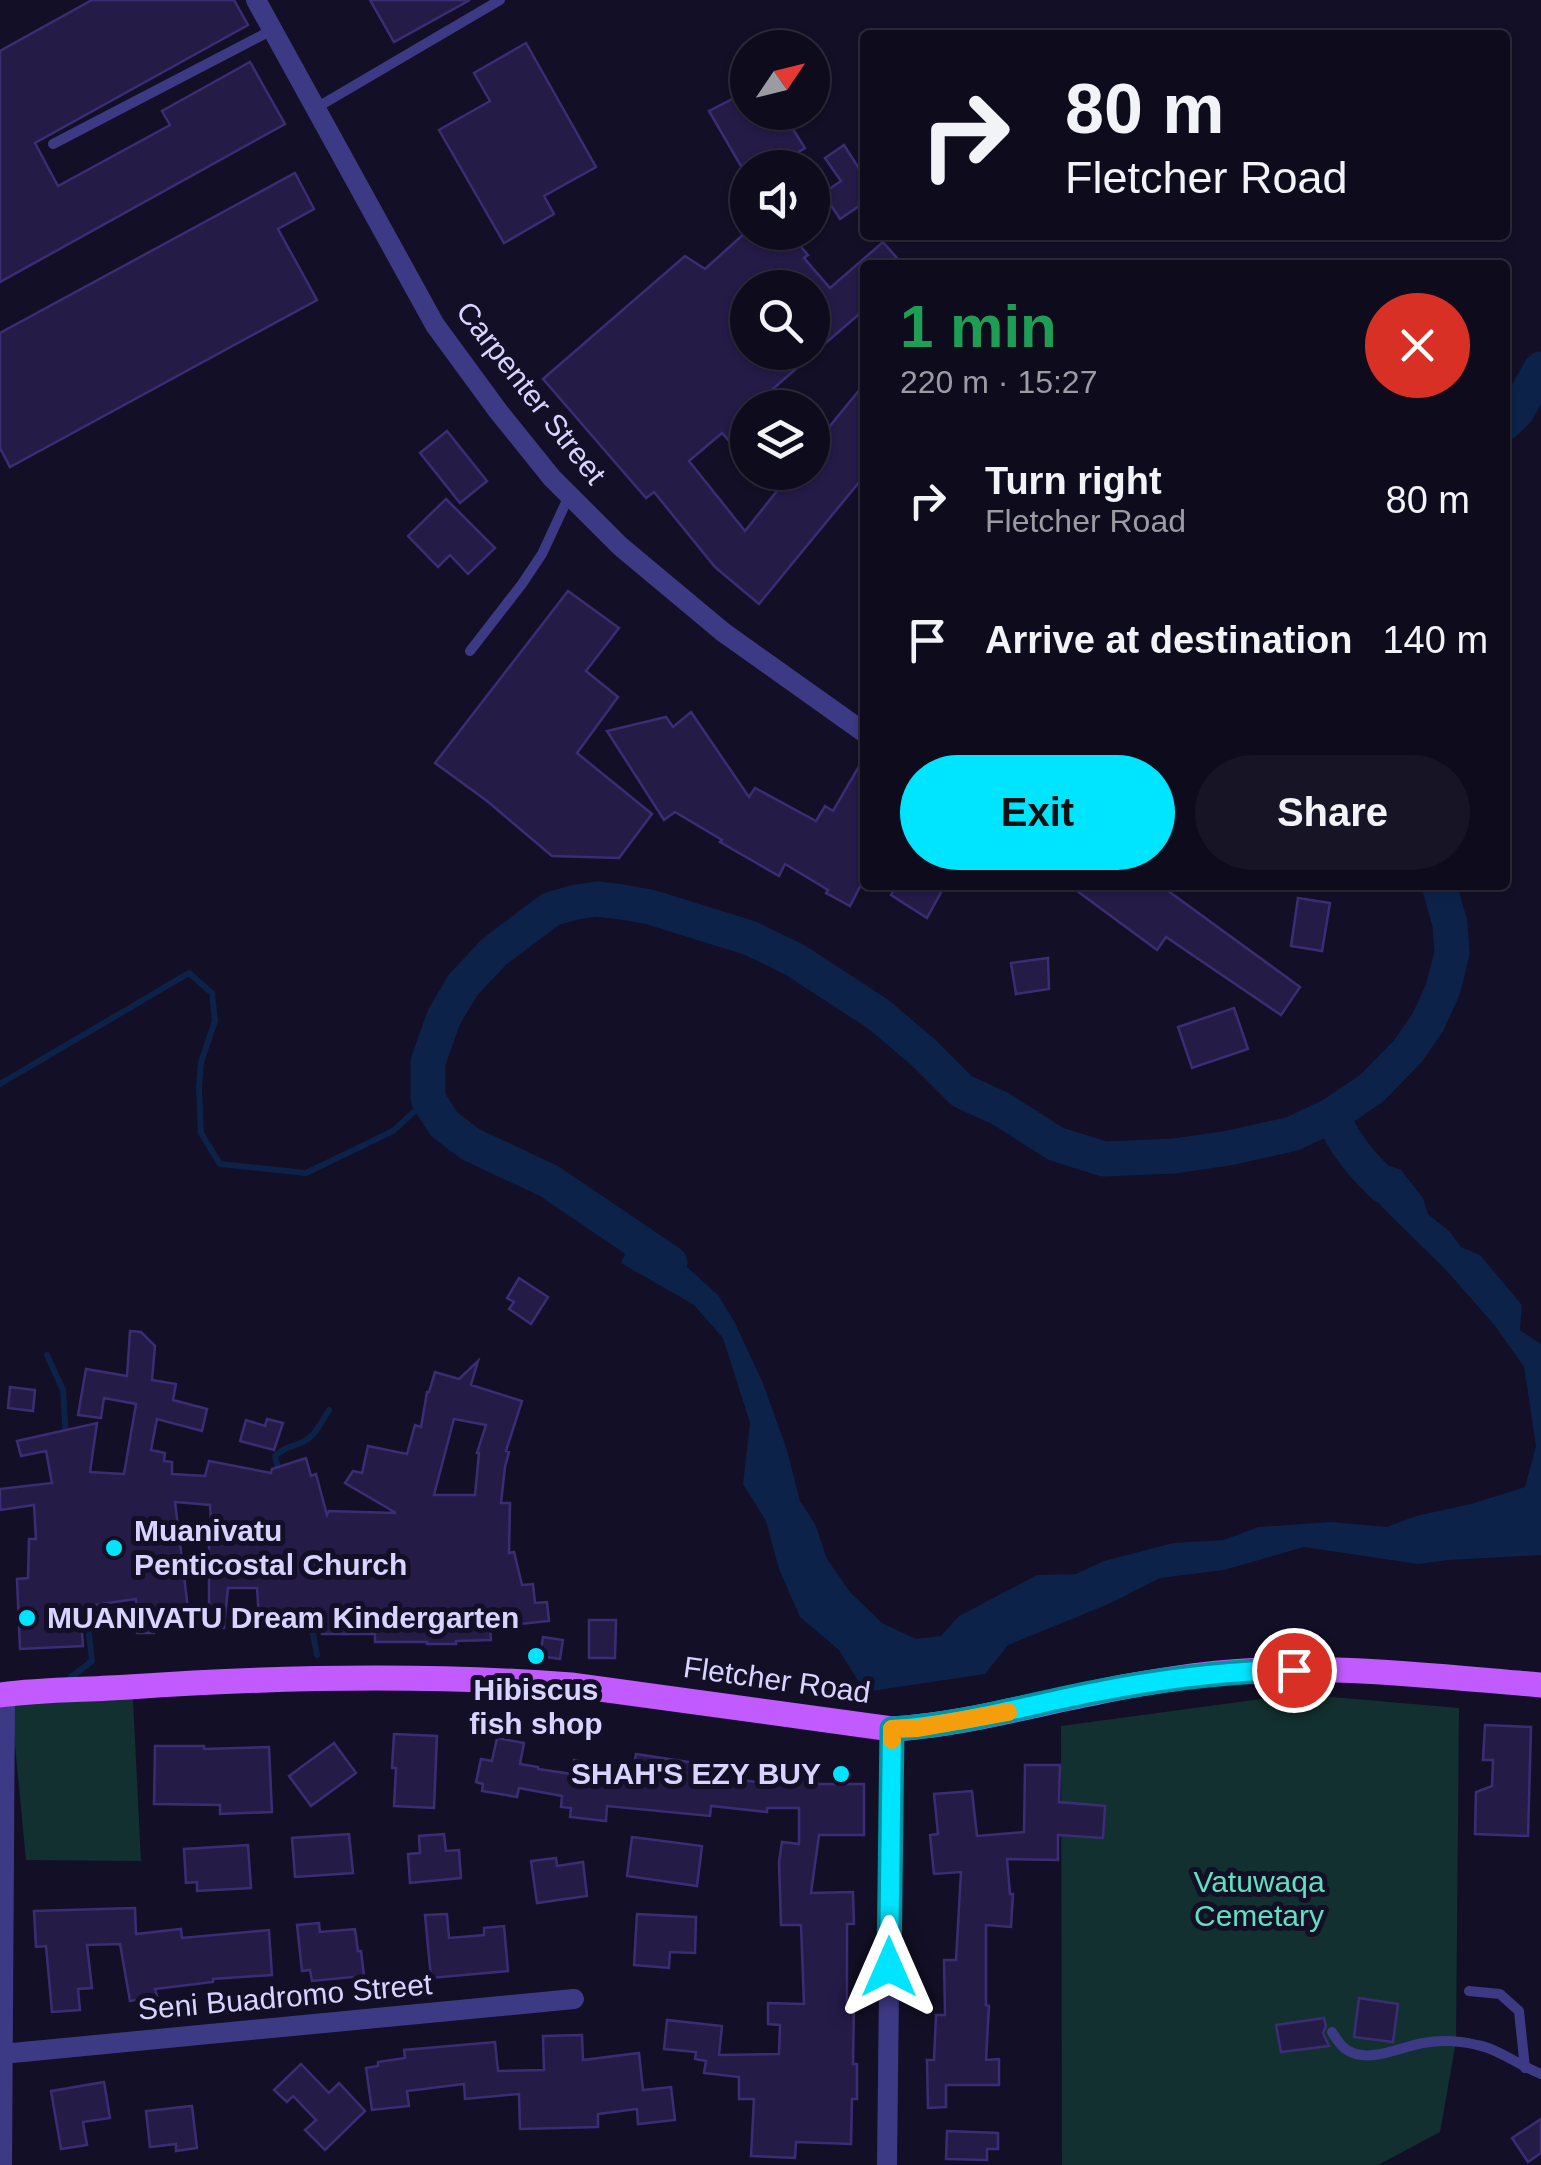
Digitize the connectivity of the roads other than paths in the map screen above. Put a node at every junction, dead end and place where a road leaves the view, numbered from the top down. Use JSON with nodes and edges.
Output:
{"nodes":[{"id":1,"x":256,"y":0,"type":"edge"},
{"id":2,"x":500,"y":0,"type":"edge"},
{"id":3,"x":272,"y":30,"type":"junction"},
{"id":4,"x":315,"y":108,"type":"junction"},
{"id":5,"x":53,"y":144,"type":"dead end"},
{"id":6,"x":570,"y":495,"type":"junction"},
{"id":7,"x":470,"y":651,"type":"dead end"},
{"id":8,"x":860,"y":729,"type":"edge"},
{"id":9,"x":1541,"y":1685,"type":"edge"},
{"id":10,"x":2,"y":1695,"type":"edge"},
{"id":11,"x":892,"y":1729,"type":"junction"},
{"id":12,"x":1469,"y":1991,"type":"dead end"},
{"id":13,"x":574,"y":1999,"type":"dead end"},
{"id":14,"x":1332,"y":2032,"type":"dead end"},
{"id":15,"x":2,"y":2054,"type":"edge"},
{"id":16,"x":1525,"y":2068,"type":"junction"},
{"id":17,"x":1541,"y":2074,"type":"edge"},
{"id":18,"x":2,"y":2165,"type":"edge"},
{"id":19,"x":886,"y":2165,"type":"edge"}],
"edges":[{"from":1,"to":3,"type":"street","name":"Carpenter Street"},
{"from":2,"to":4,"type":"lane"},
{"from":3,"to":4,"type":"street","name":"Carpenter Street"},
{"from":3,"to":5,"type":"lane"},
{"from":4,"to":6,"type":"street","name":"Carpenter Street"},
{"from":6,"to":7,"type":"lane"},
{"from":6,"to":8,"type":"street","name":"Carpenter Street"},
{"from":9,"to":11,"type":"main road","name":"Fletcher Road"},
{"from":10,"to":11,"type":"main road","name":"Fletcher Road"},
{"from":10,"to":15,"type":"street"},
{"from":11,"to":19,"type":"street"},
{"from":12,"to":16,"type":"lane"},
{"from":13,"to":15,"type":"street","name":"Seni Buadromo Street"},
{"from":14,"to":16,"type":"lane"},
{"from":15,"to":18,"type":"street"},
{"from":16,"to":17,"type":"lane"}]}
